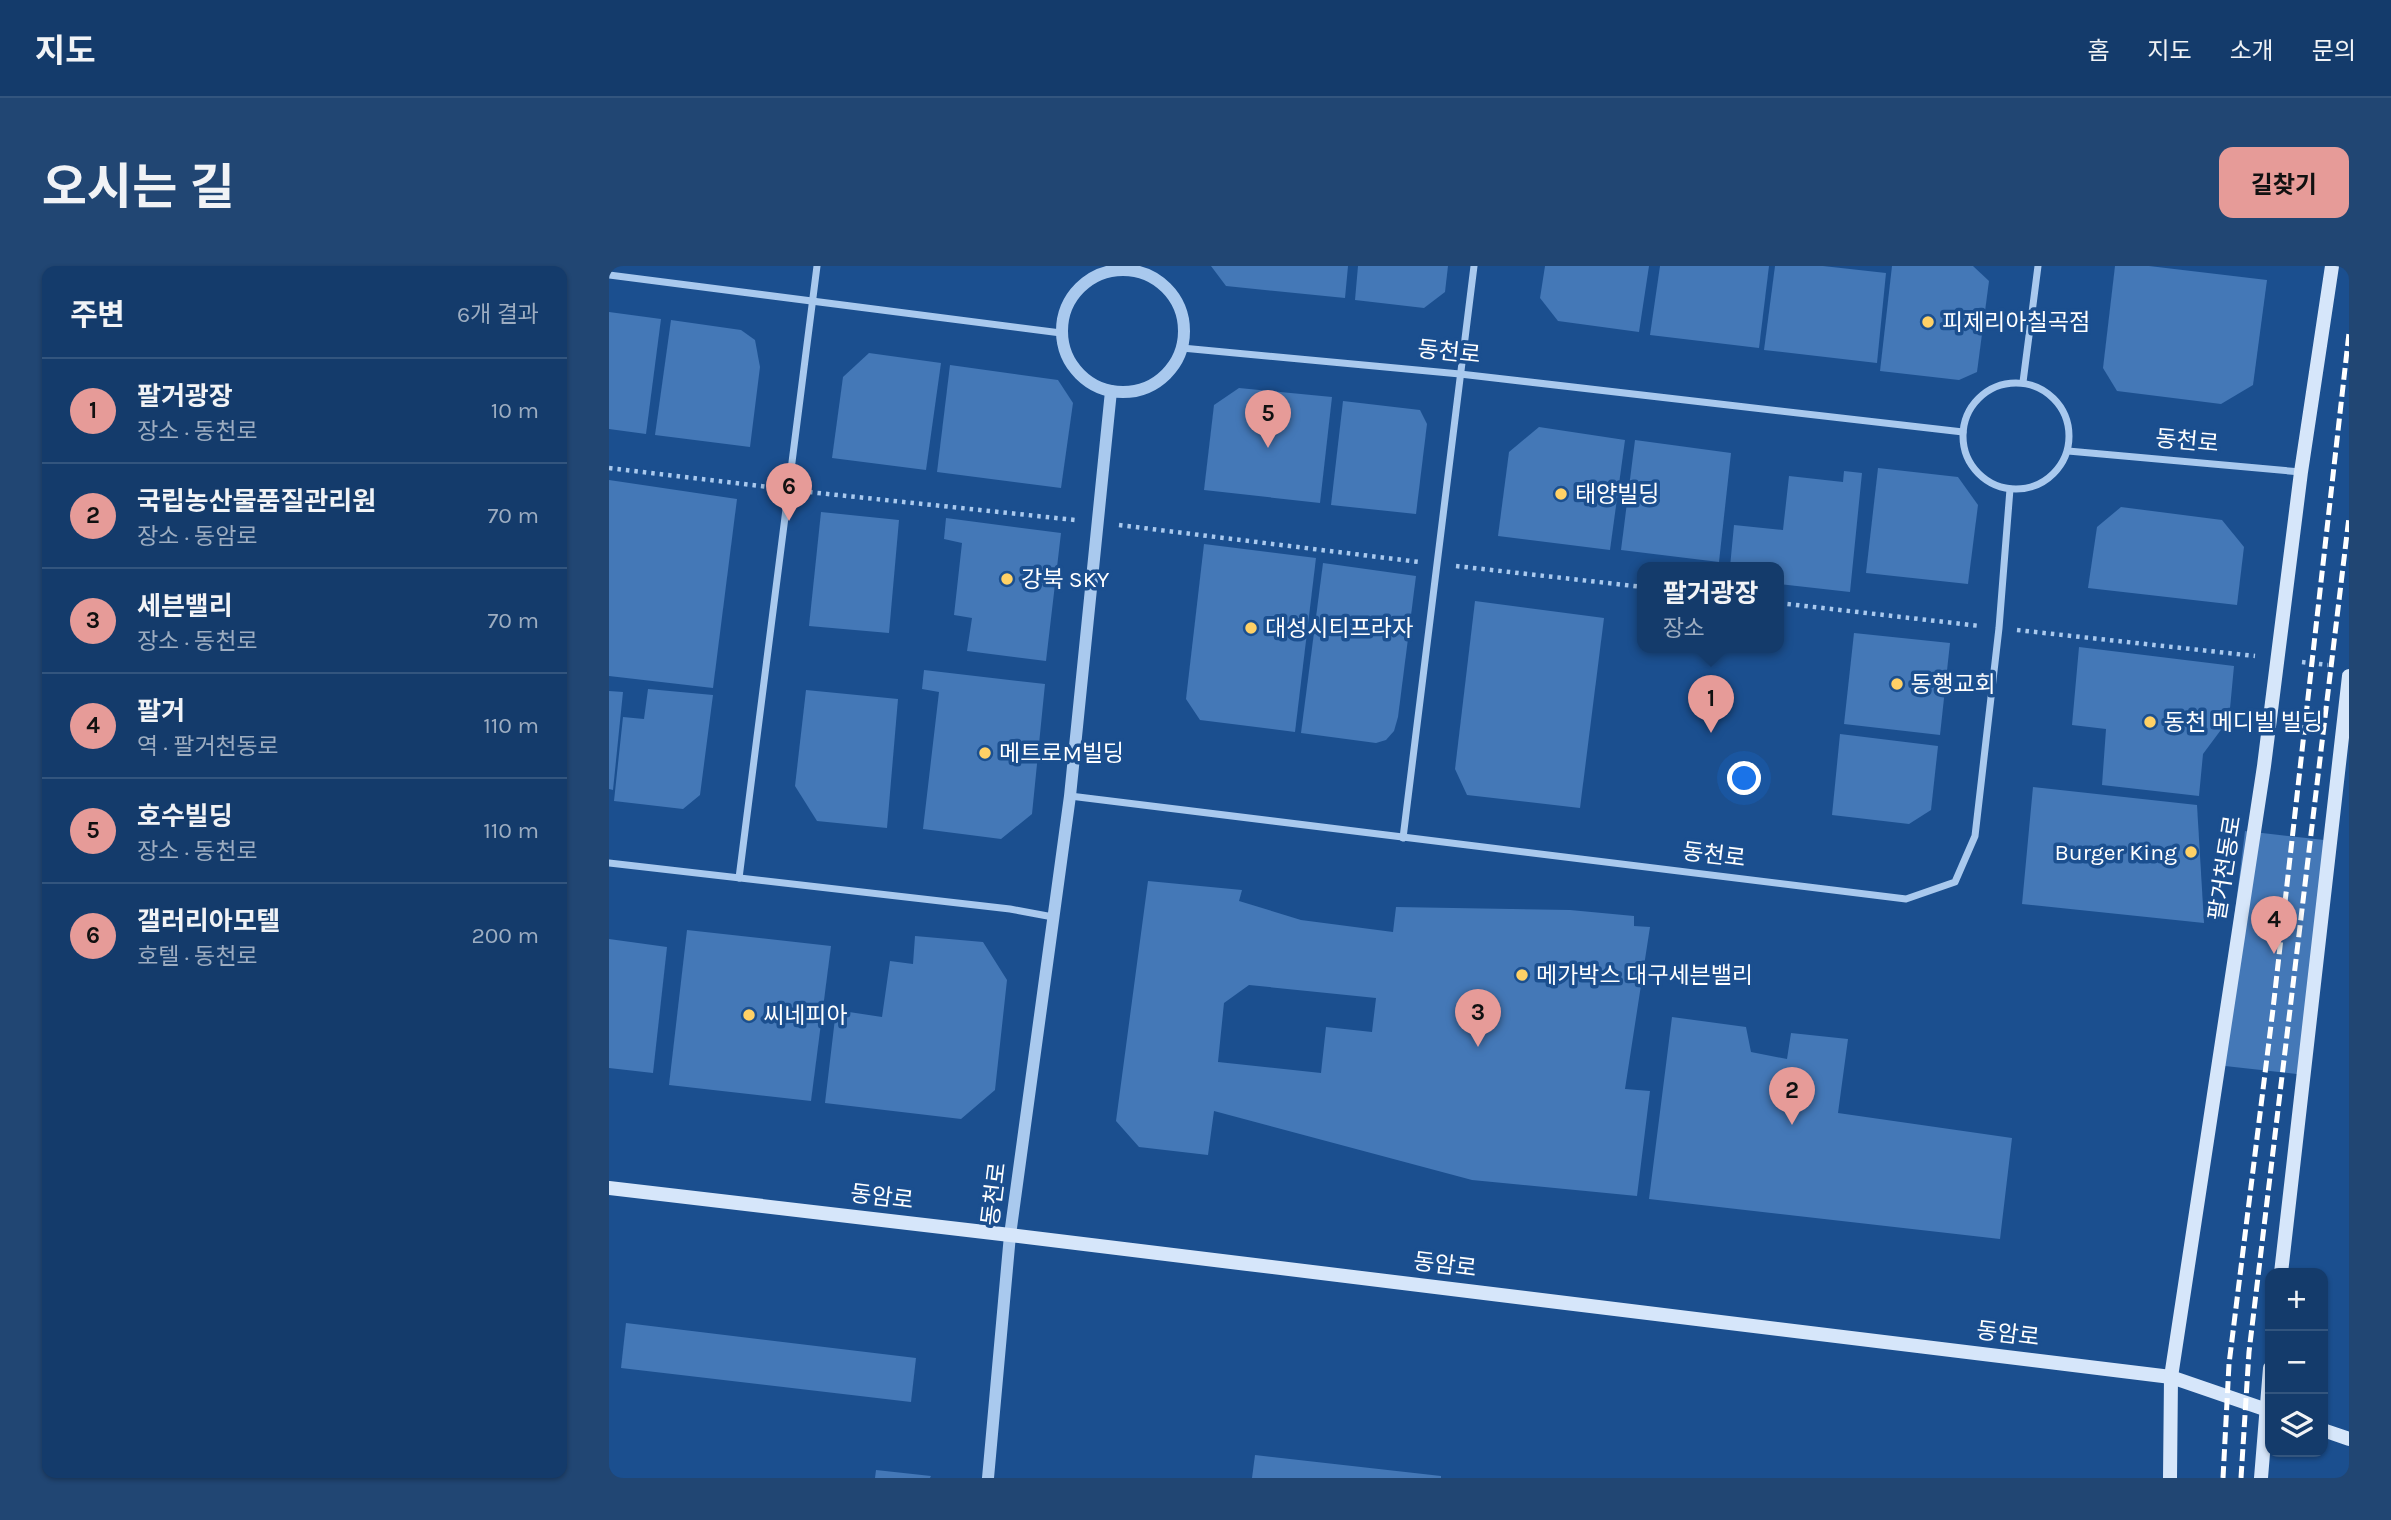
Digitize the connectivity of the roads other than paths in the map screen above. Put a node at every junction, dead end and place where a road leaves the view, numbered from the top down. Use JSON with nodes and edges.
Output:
{"nodes":[{"id":1,"x":817,"y":266,"type":"edge"},
{"id":2,"x":1474,"y":266,"type":"edge"},
{"id":3,"x":2038,"y":266,"type":"edge"},
{"id":4,"x":2332,"y":266,"type":"edge"},
{"id":5,"x":1126,"y":267,"type":"edge"},
{"id":6,"x":609,"y":275,"type":"edge"},
{"id":7,"x":812,"y":301,"type":"junction"},
{"id":8,"x":1061,"y":333,"type":"junction"},
{"id":9,"x":1182,"y":348,"type":"junction"},
{"id":10,"x":1460,"y":374,"type":"junction"},
{"id":11,"x":2023,"y":382,"type":"junction"},
{"id":12,"x":1111,"y":391,"type":"junction"},
{"id":13,"x":1963,"y":432,"type":"junction"},
{"id":14,"x":2068,"y":451,"type":"junction"},
{"id":15,"x":2301,"y":472,"type":"junction"},
{"id":16,"x":2010,"y":489,"type":"junction"},
{"id":17,"x":2349,"y":676,"type":"edge"},
{"id":18,"x":1070,"y":796,"type":"junction"},
{"id":19,"x":1403,"y":838,"type":"junction"},
{"id":20,"x":609,"y":863,"type":"edge"},
{"id":21,"x":739,"y":878,"type":"junction"},
{"id":22,"x":1052,"y":917,"type":"junction"},
{"id":23,"x":609,"y":1188,"type":"edge"},
{"id":24,"x":1010,"y":1235,"type":"junction"},
{"id":25,"x":2282,"y":1268,"type":"edge"},
{"id":26,"x":2171,"y":1377,"type":"junction"},
{"id":27,"x":2265,"y":1410,"type":"edge"},
{"id":28,"x":2328,"y":1432,"type":"edge"},
{"id":29,"x":2349,"y":1439,"type":"edge"},
{"id":30,"x":2265,"y":1440,"type":"edge"},
{"id":31,"x":988,"y":1478,"type":"edge"},
{"id":32,"x":2170,"y":1478,"type":"edge"},
{"id":33,"x":2261,"y":1478,"type":"edge"}],
"edges":[{"from":1,"to":7,"type":"street"},
{"from":2,"to":10,"type":"street"},
{"from":3,"to":11,"type":"street"},
{"from":4,"to":15,"type":"main road","name":"팔거천동로"},
{"from":5,"to":8,"type":"street"},
{"from":5,"to":9,"type":"street"},
{"from":6,"to":7,"type":"street"},
{"from":7,"to":8,"type":"street"},
{"from":7,"to":21,"type":"street"},
{"from":8,"to":12,"type":"street"},
{"from":9,"to":10,"type":"street","name":"동천로"},
{"from":9,"to":12,"type":"street"},
{"from":10,"to":13,"type":"street","name":"동천로"},
{"from":10,"to":19,"type":"street"},
{"from":11,"to":13,"type":"street"},
{"from":11,"to":14,"type":"street"},
{"from":12,"to":18,"type":"street","name":"동천로"},
{"from":13,"to":16,"type":"street"},
{"from":14,"to":15,"type":"street","name":"동천로"},
{"from":14,"to":16,"type":"street"},
{"from":15,"to":26,"type":"main road","name":"팔거천동로"},
{"from":16,"to":19,"type":"street","name":"동천로"},
{"from":17,"to":25,"type":"main road"},
{"from":18,"to":19,"type":"street","name":"동천로"},
{"from":18,"to":22,"type":"street","name":"동천로"},
{"from":20,"to":21,"type":"street"},
{"from":21,"to":22,"type":"street"},
{"from":22,"to":24,"type":"street","name":"동천로"},
{"from":23,"to":24,"type":"main road","name":"동암로"},
{"from":24,"to":26,"type":"main road","name":"동암로"},
{"from":24,"to":31,"type":"street","name":"동천로"},
{"from":26,"to":27,"type":"main road","name":"동암로"},
{"from":26,"to":32,"type":"main road","name":"팔거천동로"},
{"from":28,"to":29,"type":"main road"},
{"from":30,"to":33,"type":"main road"}]}
